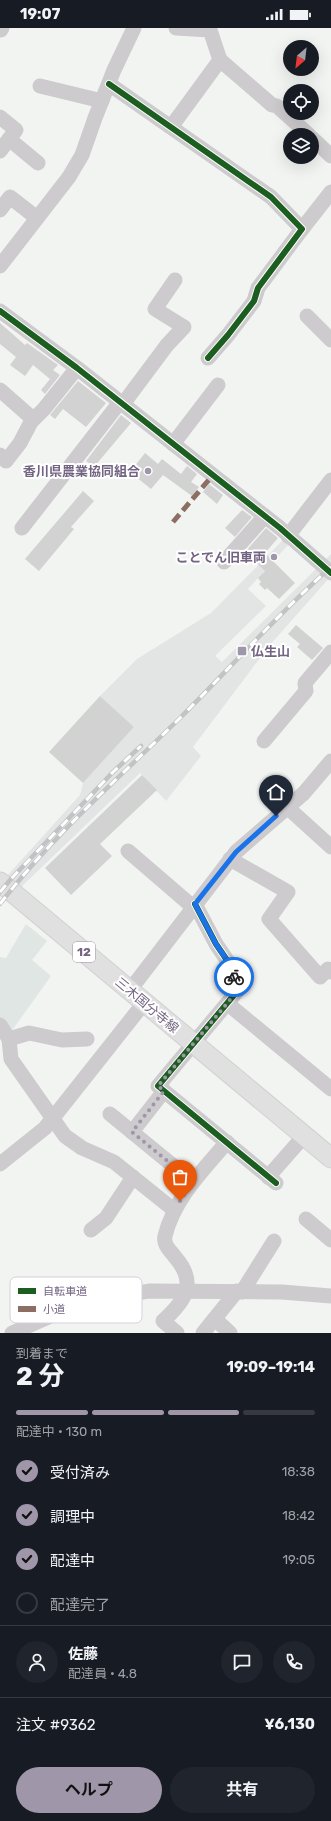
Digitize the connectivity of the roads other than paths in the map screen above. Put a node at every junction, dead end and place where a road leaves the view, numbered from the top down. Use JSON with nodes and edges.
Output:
{"nodes":[{"id":1,"x":134,"y":28,"type":"edge"},
{"id":2,"x":176,"y":28,"type":"edge"},
{"id":3,"x":210,"y":29,"type":"edge"},
{"id":4,"x":220,"y":60,"type":"junction"},
{"id":5,"x":109,"y":84,"type":"junction"},
{"id":6,"x":40,"y":86,"type":"dead end"},
{"id":7,"x":102,"y":101,"type":"junction"},
{"id":8,"x":0,"y":117,"type":"edge"},
{"id":9,"x":171,"y":128,"type":"junction"},
{"id":10,"x":301,"y":128,"type":"edge"},
{"id":11,"x":5,"y":145,"type":"edge"},
{"id":12,"x":319,"y":145,"type":"edge"},
{"id":13,"x":331,"y":156,"type":"edge"},
{"id":14,"x":38,"y":163,"type":"dead end"},
{"id":15,"x":331,"y":192,"type":"edge"},
{"id":16,"x":0,"y":210,"type":"edge"},
{"id":17,"x":37,"y":218,"type":"junction"},
{"id":18,"x":302,"y":229,"type":"junction"},
{"id":19,"x":0,"y":266,"type":"edge"},
{"id":20,"x":176,"y":280,"type":"dead end"},
{"id":21,"x":0,"y":310,"type":"edge"},
{"id":22,"x":306,"y":316,"type":"dead end"},
{"id":23,"x":331,"y":340,"type":"edge"},
{"id":24,"x":208,"y":358,"type":"dead end"},
{"id":25,"x":77,"y":368,"type":"junction"},
{"id":26,"x":218,"y":385,"type":"dead end"},
{"id":27,"x":0,"y":390,"type":"edge"},
{"id":28,"x":121,"y":403,"type":"junction"},
{"id":29,"x":33,"y":419,"type":"junction"},
{"id":30,"x":173,"y":444,"type":"junction"},
{"id":31,"x":2,"y":463,"type":"edge"},
{"id":32,"x":331,"y":480,"type":"edge"},
{"id":33,"x":265,"y":516,"type":"junction"},
{"id":34,"x":22,"y":528,"type":"dead end"},
{"id":35,"x":288,"y":536,"type":"junction"},
{"id":36,"x":224,"y":562,"type":"dead end"},
{"id":37,"x":331,"y":573,"type":"edge"},
{"id":38,"x":331,"y":652,"type":"edge"},
{"id":39,"x":264,"y":741,"type":"dead end"},
{"id":40,"x":331,"y":761,"type":"edge"},
{"id":41,"x":287,"y":807,"type":"junction"},
{"id":42,"x":331,"y":847,"type":"edge"},
{"id":43,"x":128,"y":851,"type":"dead end"},
{"id":44,"x":230,"y":859,"type":"junction"},
{"id":45,"x":0,"y":882,"type":"edge"},
{"id":46,"x":194,"y":905,"type":"junction"},
{"id":47,"x":331,"y":972,"type":"edge"},
{"id":48,"x":130,"y":990,"type":"junction"},
{"id":49,"x":144,"y":1003,"type":"junction"},
{"id":50,"x":228,"y":1004,"type":"junction"},
{"id":51,"x":0,"y":1025,"type":"edge"},
{"id":52,"x":9,"y":1039,"type":"junction"},
{"id":53,"x":87,"y":1039,"type":"dead end"},
{"id":54,"x":193,"y":1044,"type":"junction"},
{"id":55,"x":331,"y":1089,"type":"edge"},
{"id":56,"x":164,"y":1091,"type":"junction"},
{"id":57,"x":110,"y":1114,"type":"dead end"},
{"id":58,"x":52,"y":1119,"type":"junction"},
{"id":59,"x":132,"y":1132,"type":"junction"},
{"id":60,"x":304,"y":1136,"type":"junction"},
{"id":61,"x":226,"y":1142,"type":"junction"},
{"id":62,"x":330,"y":1155,"type":"edge"},
{"id":63,"x":0,"y":1164,"type":"edge"},
{"id":64,"x":133,"y":1177,"type":"junction"},
{"id":65,"x":193,"y":1182,"type":"junction"},
{"id":66,"x":174,"y":1210,"type":"junction"},
{"id":67,"x":306,"y":1219,"type":"dead end"},
{"id":68,"x":91,"y":1230,"type":"dead end"},
{"id":69,"x":331,"y":1239,"type":"edge"},
{"id":70,"x":274,"y":1241,"type":"dead end"},
{"id":71,"x":187,"y":1290,"type":"junction"},
{"id":72,"x":142,"y":1292,"type":"edge"},
{"id":73,"x":240,"y":1292,"type":"junction"},
{"id":74,"x":331,"y":1296,"type":"edge"},
{"id":75,"x":215,"y":1319,"type":"junction"},
{"id":76,"x":35,"y":1323,"type":"edge"},
{"id":77,"x":12,"y":1333,"type":"edge"},
{"id":78,"x":177,"y":1333,"type":"edge"},
{"id":79,"x":203,"y":1333,"type":"edge"},
{"id":80,"x":230,"y":1333,"type":"edge"}],
"edges":[{"from":1,"to":5,"type":"street"},
{"from":2,"to":3,"type":"street"},
{"from":3,"to":4,"type":"street"},
{"from":4,"to":9,"type":"street"},
{"from":4,"to":10,"type":"street"},
{"from":5,"to":7,"type":"street"},
{"from":5,"to":9,"type":"street"},
{"from":6,"to":7,"type":"street"},
{"from":7,"to":17,"type":"street"},
{"from":8,"to":11,"type":"street"},
{"from":9,"to":18,"type":"street"},
{"from":11,"to":14,"type":"street"},
{"from":12,"to":13,"type":"street"},
{"from":15,"to":18,"type":"street"},
{"from":16,"to":17,"type":"street"},
{"from":17,"to":19,"type":"street"},
{"from":18,"to":24,"type":"street"},
{"from":20,"to":28,"type":"street"},
{"from":21,"to":25,"type":"street"},
{"from":22,"to":23,"type":"street"},
{"from":25,"to":28,"type":"street"},
{"from":25,"to":29,"type":"street"},
{"from":26,"to":30,"type":"street"},
{"from":27,"to":29,"type":"street"},
{"from":28,"to":30,"type":"street"},
{"from":28,"to":34,"type":"street"},
{"from":29,"to":31,"type":"street"},
{"from":30,"to":33,"type":"street"},
{"from":32,"to":35,"type":"street"},
{"from":33,"to":35,"type":"street"},
{"from":33,"to":36,"type":"street"},
{"from":35,"to":37,"type":"street"},
{"from":38,"to":39,"type":"street"},
{"from":40,"to":41,"type":"street"},
{"from":41,"to":42,"type":"street"},
{"from":41,"to":44,"type":"street"},
{"from":43,"to":46,"type":"street"},
{"from":44,"to":46,"type":"street"},
{"from":44,"to":47,"type":"street"},
{"from":45,"to":48,"type":"main road","name":"三木国分寺線","number":"12"},
{"from":46,"to":48,"type":"street"},
{"from":46,"to":50,"type":"street"},
{"from":48,"to":49,"type":"main road","name":"三木国分寺線","number":"12"},
{"from":49,"to":54,"type":"main road","name":"三木国分寺線","number":"12"},
{"from":49,"to":58,"type":"street"},
{"from":50,"to":54,"type":"street"},
{"from":50,"to":55,"type":"street"},
{"from":51,"to":52,"type":"street"},
{"from":52,"to":53,"type":"street"},
{"from":52,"to":58,"type":"street"},
{"from":54,"to":56,"type":"street"},
{"from":54,"to":60,"type":"main road","name":"三木国分寺線","number":"12"},
{"from":56,"to":59,"type":"street"},
{"from":56,"to":61,"type":"street"},
{"from":57,"to":59,"type":"street"},
{"from":58,"to":63,"type":"street"},
{"from":58,"to":64,"type":"street"},
{"from":59,"to":65,"type":"street"},
{"from":60,"to":61,"type":"street"},
{"from":60,"to":62,"type":"main road","name":"三木国分寺線","number":"12"},
{"from":61,"to":65,"type":"street"},
{"from":64,"to":66,"type":"street"},
{"from":64,"to":68,"type":"street"},
{"from":65,"to":66,"type":"street"},
{"from":66,"to":71,"type":"street"},
{"from":67,"to":69,"type":"street"},
{"from":70,"to":73,"type":"street"},
{"from":71,"to":72,"type":"street"},
{"from":71,"to":73,"type":"street"},
{"from":71,"to":78,"type":"street"},
{"from":73,"to":74,"type":"street"},
{"from":73,"to":75,"type":"street"},
{"from":75,"to":79,"type":"street"},
{"from":75,"to":80,"type":"street"},
{"from":76,"to":77,"type":"street"}]}
